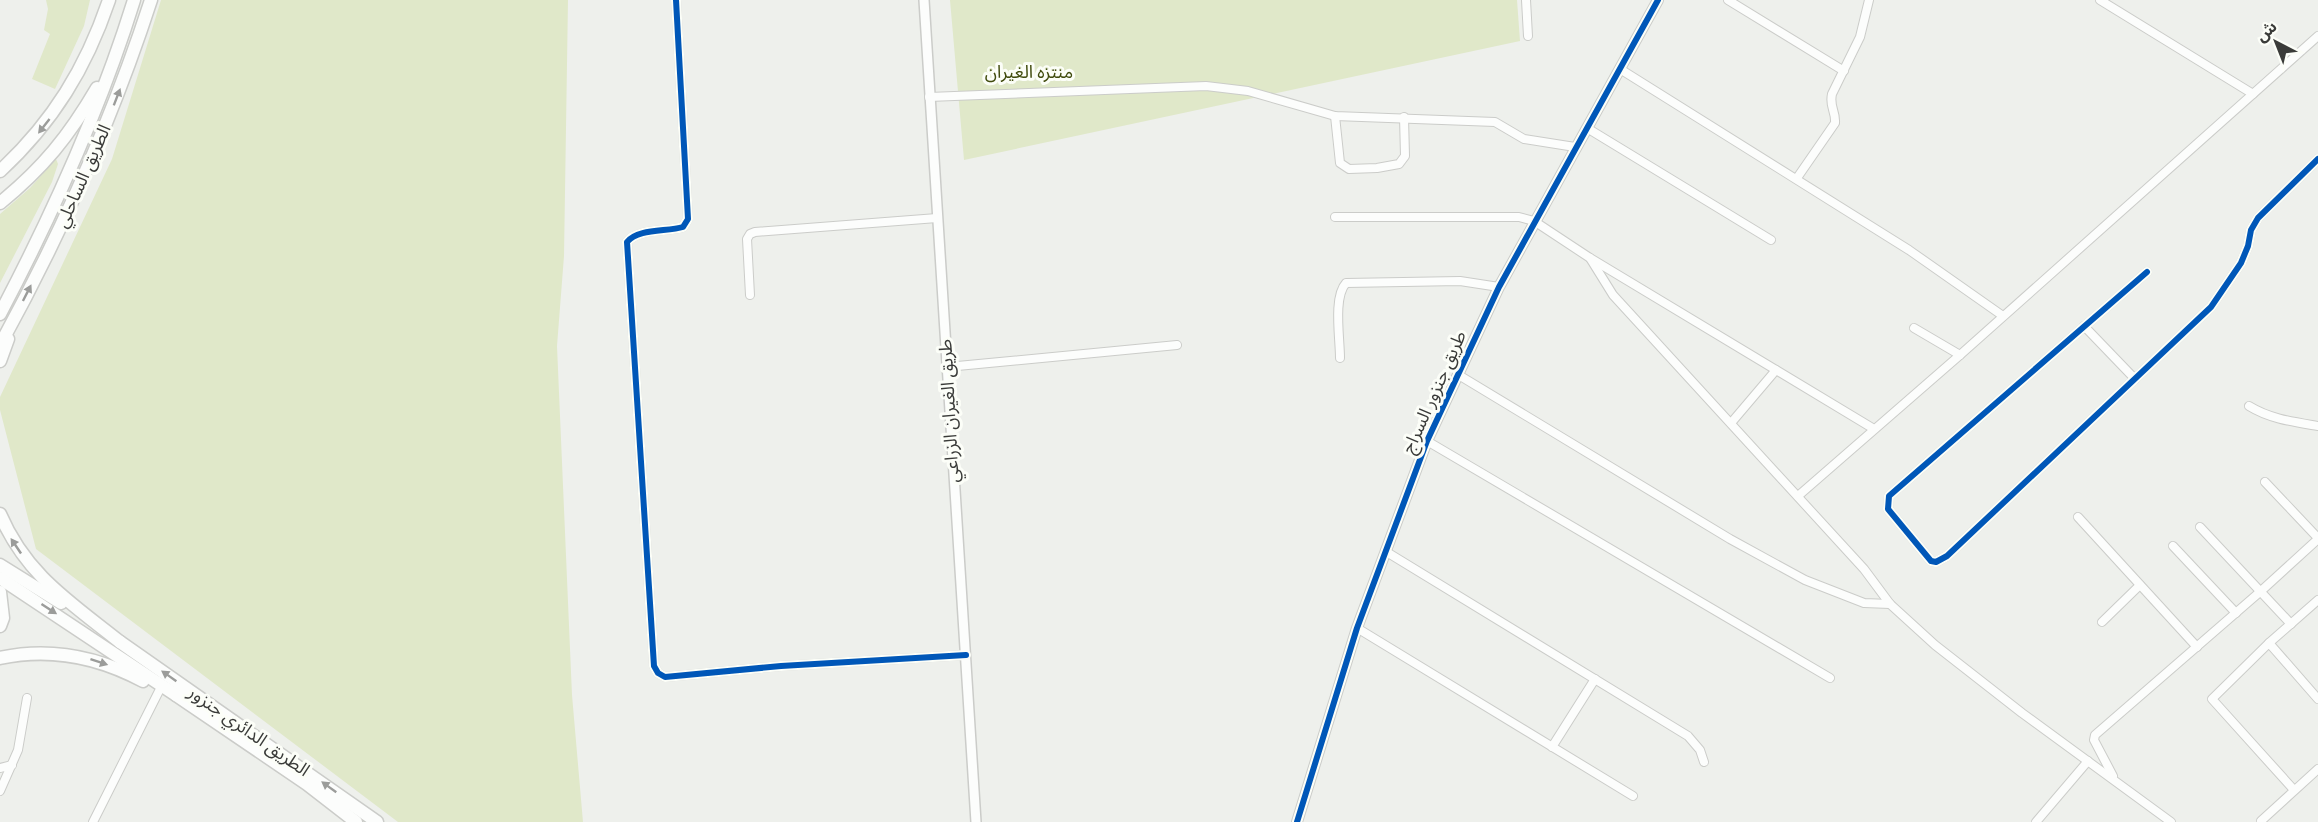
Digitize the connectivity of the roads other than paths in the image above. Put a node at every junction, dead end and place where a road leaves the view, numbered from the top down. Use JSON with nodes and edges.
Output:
{"nodes":[{"id":1,"x":109,"y":0,"type":"edge"},
{"id":2,"x":134,"y":0,"type":"edge"},
{"id":3,"x":151,"y":0,"type":"edge"},
{"id":4,"x":676,"y":0,"type":"edge"},
{"id":5,"x":924,"y":0,"type":"edge"},
{"id":6,"x":1526,"y":0,"type":"edge"},
{"id":7,"x":1658,"y":0,"type":"edge"},
{"id":8,"x":1728,"y":0,"type":"edge"},
{"id":9,"x":1869,"y":0,"type":"edge"},
{"id":10,"x":2100,"y":0,"type":"edge"},
{"id":11,"x":1528,"y":36,"type":"dead end"},
{"id":12,"x":2318,"y":36,"type":"edge"},
{"id":13,"x":118,"y":51,"type":"junction"},
{"id":14,"x":1620,"y":69,"type":"junction"},
{"id":15,"x":1844,"y":71,"type":"junction"},
{"id":16,"x":2253,"y":94,"type":"junction"},
{"id":17,"x":929,"y":97,"type":"junction"},
{"id":18,"x":1335,"y":116,"type":"junction"},
{"id":19,"x":1404,"y":117,"type":"junction"},
{"id":20,"x":1587,"y":128,"type":"junction"},
{"id":21,"x":1575,"y":147,"type":"junction"},
{"id":22,"x":2318,"y":159,"type":"edge"},
{"id":23,"x":0,"y":171,"type":"edge"},
{"id":24,"x":1797,"y":178,"type":"junction"},
{"id":25,"x":0,"y":203,"type":"edge"},
{"id":26,"x":1335,"y":216,"type":"dead end"},
{"id":27,"x":937,"y":218,"type":"junction"},
{"id":28,"x":1534,"y":221,"type":"junction"},
{"id":29,"x":1771,"y":240,"type":"dead end"},
{"id":30,"x":1590,"y":258,"type":"junction"},
{"id":31,"x":2147,"y":272,"type":"dead end"},
{"id":32,"x":1499,"y":287,"type":"junction"},
{"id":33,"x":750,"y":295,"type":"dead end"},
{"id":34,"x":0,"y":314,"type":"edge"},
{"id":35,"x":2003,"y":316,"type":"junction"},
{"id":36,"x":15,"y":318,"type":"junction"},
{"id":37,"x":2084,"y":326,"type":"junction"},
{"id":38,"x":1914,"y":328,"type":"dead end"},
{"id":39,"x":0,"y":345,"type":"edge"},
{"id":40,"x":1178,"y":345,"type":"dead end"},
{"id":41,"x":1960,"y":355,"type":"junction"},
{"id":42,"x":1340,"y":358,"type":"dead end"},
{"id":43,"x":0,"y":361,"type":"edge"},
{"id":44,"x":947,"y":367,"type":"junction"},
{"id":45,"x":1776,"y":370,"type":"junction"},
{"id":46,"x":1457,"y":374,"type":"junction"},
{"id":47,"x":2135,"y":379,"type":"junction"},
{"id":48,"x":2249,"y":406,"type":"dead end"},
{"id":49,"x":1731,"y":423,"type":"junction"},
{"id":50,"x":2318,"y":426,"type":"edge"},
{"id":51,"x":1874,"y":429,"type":"junction"},
{"id":52,"x":1427,"y":441,"type":"junction"},
{"id":53,"x":2265,"y":482,"type":"dead end"},
{"id":54,"x":1798,"y":496,"type":"junction"},
{"id":55,"x":0,"y":514,"type":"edge"},
{"id":56,"x":2078,"y":517,"type":"dead end"},
{"id":57,"x":2200,"y":527,"type":"dead end"},
{"id":58,"x":2318,"y":539,"type":"edge"},
{"id":59,"x":2173,"y":546,"type":"dead end"},
{"id":60,"x":1385,"y":551,"type":"junction"},
{"id":61,"x":0,"y":565,"type":"edge"},
{"id":62,"x":0,"y":578,"type":"edge"},
{"id":63,"x":2140,"y":585,"type":"junction"},
{"id":64,"x":2262,"y":591,"type":"junction"},
{"id":65,"x":0,"y":592,"type":"edge"},
{"id":66,"x":2318,"y":600,"type":"edge"},
{"id":67,"x":1890,"y":604,"type":"junction"},
{"id":68,"x":2236,"y":613,"type":"junction"},
{"id":69,"x":2102,"y":622,"type":"dead end"},
{"id":70,"x":2291,"y":624,"type":"junction"},
{"id":71,"x":0,"y":626,"type":"edge"},
{"id":72,"x":1357,"y":628,"type":"junction"},
{"id":73,"x":120,"y":642,"type":"junction"},
{"id":74,"x":2269,"y":643,"type":"junction"},
{"id":75,"x":2197,"y":647,"type":"junction"},
{"id":76,"x":966,"y":656,"type":"junction"},
{"id":77,"x":0,"y":658,"type":"edge"},
{"id":78,"x":1830,"y":678,"type":"dead end"},
{"id":79,"x":1595,"y":680,"type":"junction"},
{"id":80,"x":160,"y":689,"type":"junction"},
{"id":81,"x":176,"y":695,"type":"junction"},
{"id":82,"x":27,"y":698,"type":"dead end"},
{"id":83,"x":2318,"y":699,"type":"edge"},
{"id":84,"x":1552,"y":747,"type":"junction"},
{"id":85,"x":2088,"y":761,"type":"junction"},
{"id":86,"x":1704,"y":762,"type":"dead end"},
{"id":87,"x":12,"y":765,"type":"junction"},
{"id":88,"x":0,"y":768,"type":"edge"},
{"id":89,"x":2318,"y":769,"type":"edge"},
{"id":90,"x":2115,"y":780,"type":"junction"},
{"id":91,"x":2294,"y":790,"type":"junction"},
{"id":92,"x":0,"y":791,"type":"edge"},
{"id":93,"x":1633,"y":796,"type":"dead end"},
{"id":94,"x":2260,"y":821,"type":"edge"},
{"id":95,"x":93,"y":822,"type":"edge"},
{"id":96,"x":356,"y":822,"type":"edge"},
{"id":97,"x":377,"y":822,"type":"edge"},
{"id":98,"x":976,"y":822,"type":"edge"},
{"id":99,"x":1297,"y":822,"type":"edge"},
{"id":100,"x":2036,"y":822,"type":"edge"},
{"id":101,"x":2171,"y":822,"type":"edge"}],
"edges":[{"from":1,"to":23,"type":"main road","one_way":true},
{"from":2,"to":13,"type":"main road","name":"الطريق الساحلي"},
{"from":36,"to":3,"type":"main road","name":"الطريق الساحلي","one_way":true},
{"from":4,"to":76,"type":"street"},
{"from":5,"to":17,"type":"street","name":"طريق الغيران الزراعي"},
{"from":6,"to":11,"type":"street"},
{"from":7,"to":14,"type":"street","name":"طريق جنزور السراج"},
{"from":8,"to":15,"type":"street"},
{"from":9,"to":15,"type":"street"},
{"from":10,"to":16,"type":"street"},
{"from":12,"to":16,"type":"street"},
{"from":13,"to":25,"type":"main road"},
{"from":13,"to":34,"type":"main road","name":"الطريق الساحلي"},
{"from":14,"to":20,"type":"street","name":"طريق جنزور السراج"},
{"from":14,"to":24,"type":"street"},
{"from":15,"to":24,"type":"street"},
{"from":16,"to":35,"type":"street"},
{"from":17,"to":18,"type":"street"},
{"from":17,"to":27,"type":"street","name":"طريق الغيران الزراعي"},
{"from":18,"to":19,"type":"street"},
{"from":18,"to":19,"type":"street"},
{"from":19,"to":21,"type":"street"},
{"from":20,"to":21,"type":"street","name":"طريق جنزور السراج"},
{"from":20,"to":29,"type":"street"},
{"from":21,"to":28,"type":"street","name":"طريق جنزور السراج"},
{"from":22,"to":47,"type":"street"},
{"from":24,"to":35,"type":"street"},
{"from":26,"to":28,"type":"street"},
{"from":27,"to":33,"type":"street"},
{"from":27,"to":44,"type":"street","name":"طريق الغيران الزراعي"},
{"from":28,"to":30,"type":"street"},
{"from":28,"to":32,"type":"street","name":"طريق جنزور السراج"},
{"from":30,"to":45,"type":"street"},
{"from":30,"to":49,"type":"street"},
{"from":31,"to":37,"type":"street"},
{"from":32,"to":42,"type":"street"},
{"from":32,"to":46,"type":"street","name":"طريق جنزور السراج"},
{"from":35,"to":41,"type":"street"},
{"from":36,"to":39,"type":"main road","name":"الطريق الساحلي"},
{"from":36,"to":43,"type":"main road"},
{"from":37,"to":47,"type":"street"},
{"from":37,"to":47,"type":"street"},
{"from":38,"to":41,"type":"street"},
{"from":40,"to":44,"type":"street"},
{"from":41,"to":51,"type":"street"},
{"from":44,"to":76,"type":"street","name":"طريق الغيران الزراعي"},
{"from":45,"to":49,"type":"street"},
{"from":45,"to":51,"type":"street"},
{"from":46,"to":52,"type":"street","name":"طريق جنزور السراج"},
{"from":46,"to":67,"type":"street"},
{"from":48,"to":50,"type":"street"},
{"from":49,"to":54,"type":"street"},
{"from":51,"to":54,"type":"street"},
{"from":52,"to":60,"type":"street","name":"طريق جنزور السراج"},
{"from":52,"to":78,"type":"street"},
{"from":53,"to":58,"type":"street"},
{"from":54,"to":67,"type":"street"},
{"from":73,"to":55,"type":"main road","one_way":true},
{"from":56,"to":63,"type":"street"},
{"from":57,"to":64,"type":"street"},
{"from":58,"to":64,"type":"street"},
{"from":59,"to":68,"type":"street"},
{"from":60,"to":72,"type":"street","name":"طريق جنزور السراج"},
{"from":60,"to":79,"type":"street"},
{"from":61,"to":73,"type":"main road"},
{"from":62,"to":81,"type":"main road","one_way":true},
{"from":63,"to":69,"type":"street"},
{"from":63,"to":75,"type":"street"},
{"from":64,"to":68,"type":"street"},
{"from":64,"to":70,"type":"street"},
{"from":65,"to":71,"type":"main road"},
{"from":66,"to":70,"type":"street"},
{"from":67,"to":85,"type":"street"},
{"from":68,"to":75,"type":"street"},
{"from":70,"to":74,"type":"street"},
{"from":72,"to":84,"type":"street"},
{"from":72,"to":99,"type":"street","name":"طريق جنزور السراج"},
{"from":97,"to":73,"type":"main road","name":"الطريق الدائري جنزور","one_way":true},
{"from":74,"to":83,"type":"street"},
{"from":74,"to":91,"type":"street"},
{"from":75,"to":90,"type":"street"},
{"from":76,"to":98,"type":"street","name":"طريق الغيران الزراعي"},
{"from":77,"to":80,"type":"main road","one_way":true},
{"from":79,"to":84,"type":"street"},
{"from":79,"to":86,"type":"street"},
{"from":80,"to":81,"type":"main road"},
{"from":80,"to":95,"type":"street"},
{"from":81,"to":96,"type":"main road","name":"الطريق الدائري جنزور"},
{"from":82,"to":87,"type":"street"},
{"from":84,"to":93,"type":"street"},
{"from":85,"to":90,"type":"street"},
{"from":85,"to":100,"type":"street"},
{"from":87,"to":88,"type":"street"},
{"from":87,"to":92,"type":"street"},
{"from":89,"to":91,"type":"street"},
{"from":90,"to":101,"type":"street"},
{"from":91,"to":94,"type":"street"}]}
